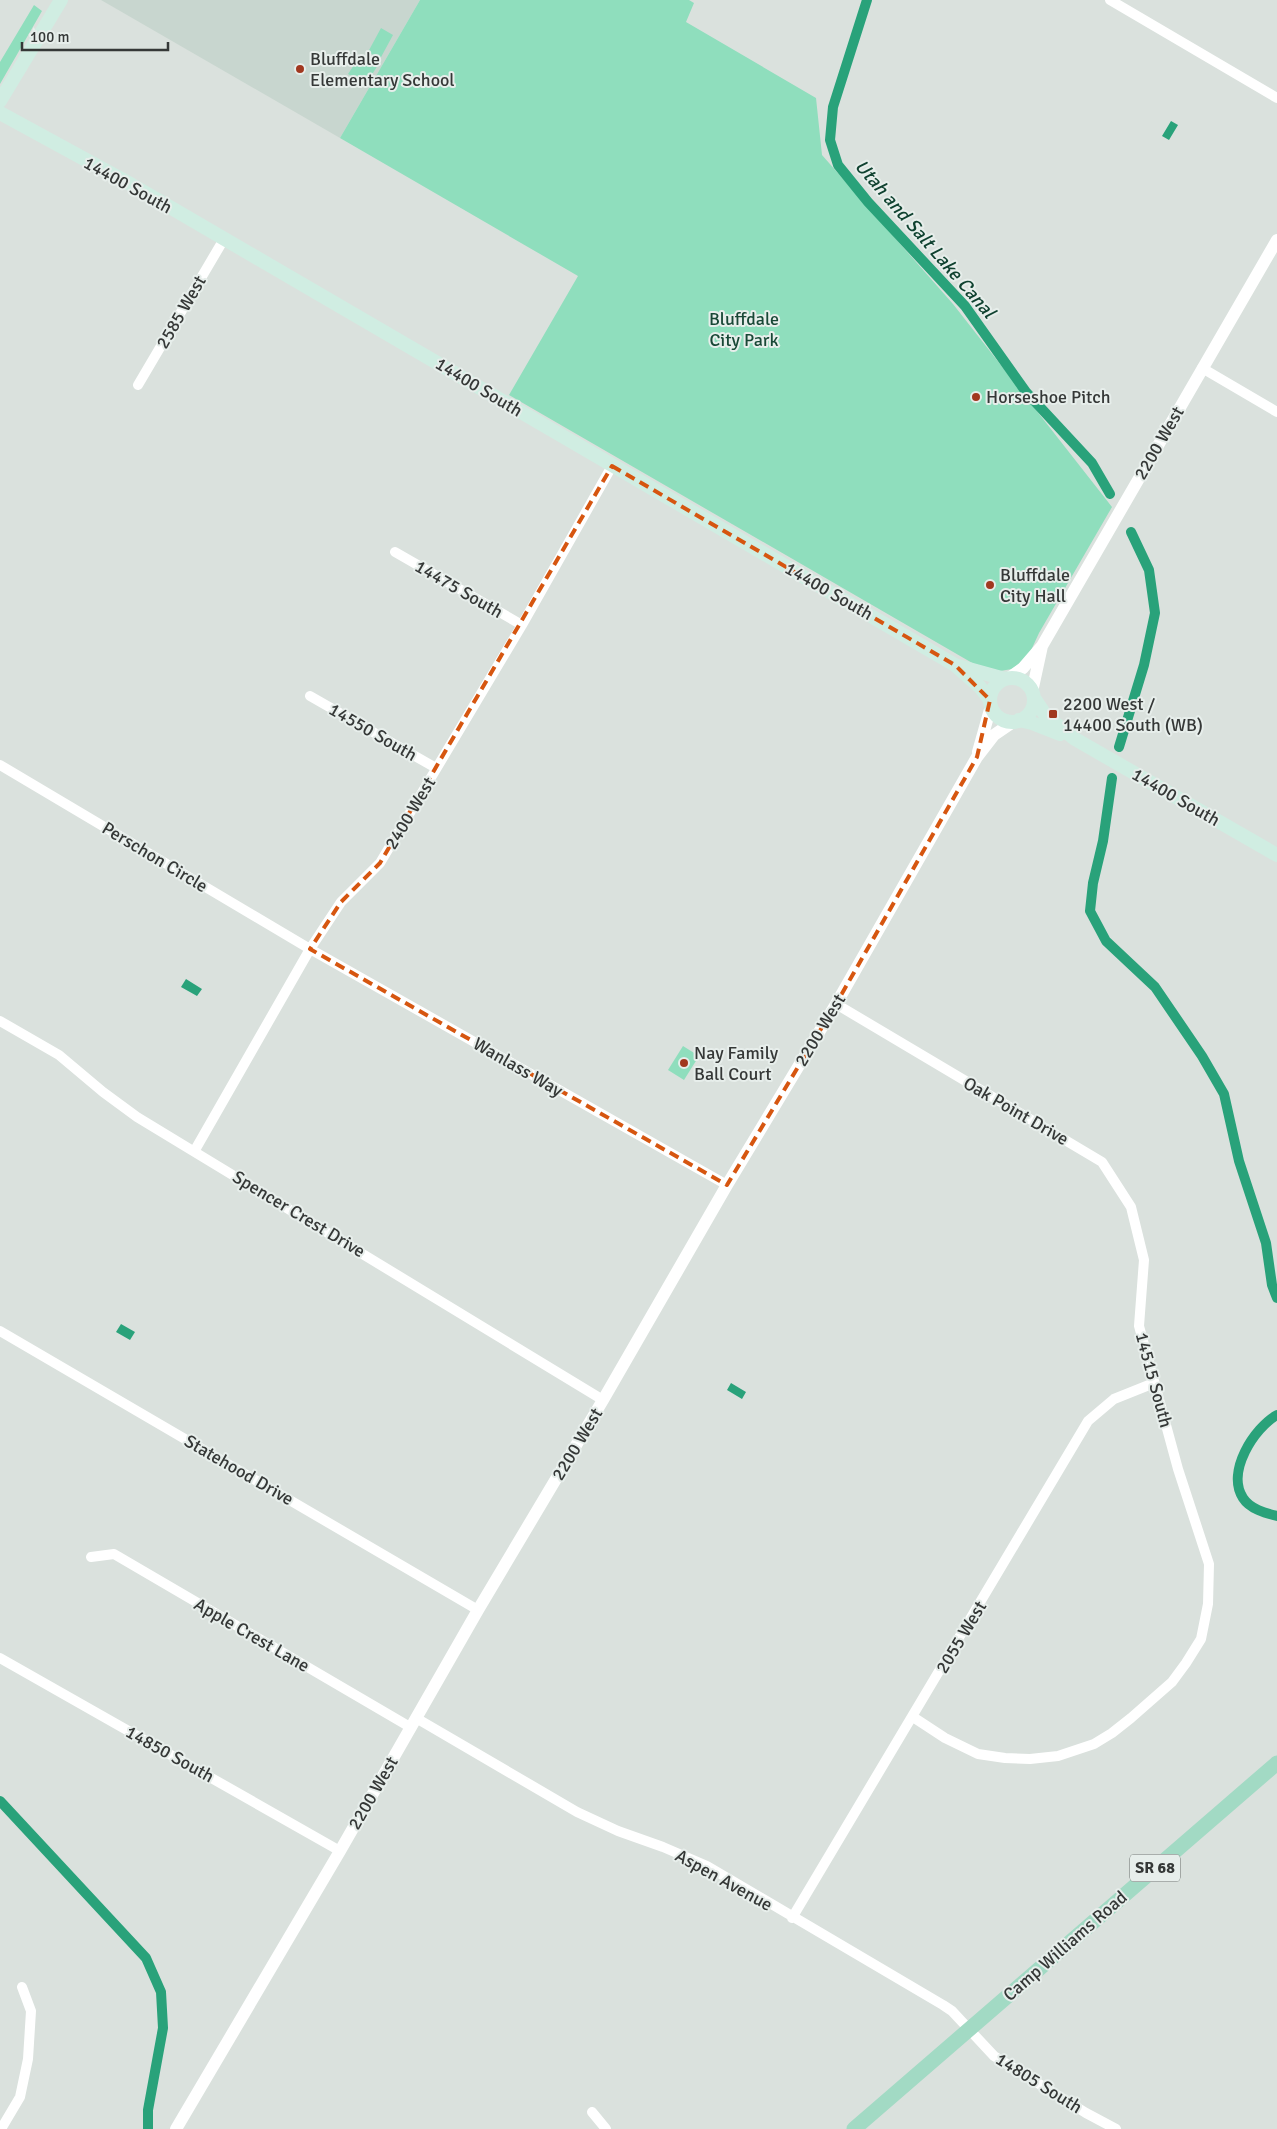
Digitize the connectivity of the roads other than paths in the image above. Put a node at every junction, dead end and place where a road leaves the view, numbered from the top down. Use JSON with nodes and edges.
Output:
{"nodes":[{"id":1,"x":61,"y":0,"type":"edge"},
{"id":2,"x":1110,"y":0,"type":"edge"},
{"id":3,"x":1277,"y":98,"type":"edge"},
{"id":4,"x":0,"y":101,"type":"edge"},
{"id":5,"x":0,"y":113,"type":"edge"},
{"id":6,"x":224,"y":239,"type":"junction"},
{"id":7,"x":1277,"y":240,"type":"edge"},
{"id":8,"x":1202,"y":368,"type":"junction"},
{"id":9,"x":138,"y":385,"type":"dead end"},
{"id":10,"x":1277,"y":412,"type":"edge"},
{"id":11,"x":612,"y":466,"type":"junction"},
{"id":12,"x":395,"y":552,"type":"dead end"},
{"id":13,"x":522,"y":626,"type":"junction"},
{"id":14,"x":1042,"y":646,"type":"junction"},
{"id":15,"x":956,"y":665,"type":"junction"},
{"id":16,"x":1007,"y":679,"type":"junction"},
{"id":17,"x":1033,"y":695,"type":"junction"},
{"id":18,"x":310,"y":696,"type":"dead end"},
{"id":19,"x":990,"y":703,"type":"junction"},
{"id":20,"x":1016,"y":721,"type":"junction"},
{"id":21,"x":1075,"y":738,"type":"junction"},
{"id":22,"x":977,"y":757,"type":"junction"},
{"id":23,"x":0,"y":765,"type":"edge"},
{"id":24,"x":436,"y":768,"type":"junction"},
{"id":25,"x":1277,"y":856,"type":"edge"},
{"id":26,"x":310,"y":949,"type":"junction"},
{"id":27,"x":836,"y":1004,"type":"junction"},
{"id":28,"x":0,"y":1021,"type":"edge"},
{"id":29,"x":194,"y":1150,"type":"junction"},
{"id":30,"x":727,"y":1185,"type":"junction"},
{"id":31,"x":1144,"y":1260,"type":"joint"},
{"id":32,"x":0,"y":1331,"type":"edge"},
{"id":33,"x":1154,"y":1383,"type":"junction"},
{"id":34,"x":603,"y":1400,"type":"junction"},
{"id":35,"x":91,"y":1557,"type":"dead end"},
{"id":36,"x":478,"y":1610,"type":"junction"},
{"id":37,"x":0,"y":1658,"type":"edge"},
{"id":38,"x":913,"y":1717,"type":"junction"},
{"id":39,"x":413,"y":1723,"type":"junction"},
{"id":40,"x":1277,"y":1763,"type":"edge"},
{"id":41,"x":340,"y":1851,"type":"junction"},
{"id":42,"x":792,"y":1918,"type":"junction"},
{"id":43,"x":22,"y":1987,"type":"dead end"},
{"id":44,"x":969,"y":2029,"type":"junction"},
{"id":45,"x":592,"y":2112,"type":"dead end"},
{"id":46,"x":0,"y":2129,"type":"edge"},
{"id":47,"x":176,"y":2129,"type":"edge"},
{"id":48,"x":606,"y":2129,"type":"edge"},
{"id":49,"x":854,"y":2129,"type":"edge"},
{"id":50,"x":1116,"y":2129,"type":"edge"}],
"edges":[{"from":1,"to":4,"type":"main road"},
{"from":2,"to":3,"type":"street"},
{"from":5,"to":6,"type":"main road","name":"14400 South"},
{"from":6,"to":9,"type":"street","name":"2585 West"},
{"from":6,"to":11,"type":"main road","name":"14400 South"},
{"from":7,"to":8,"type":"street","name":"2200 West"},
{"from":8,"to":10,"type":"street"},
{"from":8,"to":14,"type":"street","name":"2200 West"},
{"from":11,"to":13,"type":"street","name":"2400 West"},
{"from":11,"to":15,"type":"main road","name":"14400 South"},
{"from":12,"to":13,"type":"street","name":"14475 South"},
{"from":13,"to":24,"type":"street","name":"2400 West"},
{"from":14,"to":16,"type":"street","name":"2200 West"},
{"from":14,"to":17,"type":"street","name":"2200 West"},
{"from":15,"to":16,"type":"main road","name":"14400 South"},
{"from":15,"to":19,"type":"main road","name":"14400 South"},
{"from":16,"to":17,"type":"main road"},
{"from":16,"to":19,"type":"main road"},
{"from":17,"to":20,"type":"main road"},
{"from":17,"to":21,"type":"main road","name":"14400 South"},
{"from":18,"to":24,"type":"street","name":"14550 South"},
{"from":19,"to":20,"type":"main road"},
{"from":19,"to":22,"type":"street","name":"2200 West"},
{"from":20,"to":21,"type":"main road","name":"14400 South"},
{"from":20,"to":22,"type":"street","name":"2200 West"},
{"from":21,"to":25,"type":"main road","name":"14400 South"},
{"from":22,"to":27,"type":"street","name":"2200 West"},
{"from":23,"to":26,"type":"street","name":"Perschon Circle"},
{"from":24,"to":26,"type":"street","name":"2400 West"},
{"from":26,"to":29,"type":"street","name":"2400 West"},
{"from":26,"to":30,"type":"street","name":"Wanlass Way"},
{"from":27,"to":30,"type":"street","name":"2200 West"},
{"from":27,"to":31,"type":"street","name":"Oak Point Drive"},
{"from":28,"to":29,"type":"street","name":"Spencer Crest Drive"},
{"from":29,"to":34,"type":"street","name":"Spencer Crest Drive"},
{"from":30,"to":34,"type":"street","name":"2200 West"},
{"from":31,"to":33,"type":"street","name":"14515 South"},
{"from":32,"to":36,"type":"street","name":"Statehood Drive"},
{"from":33,"to":38,"type":"street","name":"2055 West"},
{"from":33,"to":38,"type":"street","name":"14515 South"},
{"from":34,"to":36,"type":"street","name":"2200 West"},
{"from":35,"to":39,"type":"street","name":"Apple Crest Lane"},
{"from":36,"to":39,"type":"street","name":"2200 West"},
{"from":37,"to":41,"type":"street","name":"14850 South"},
{"from":38,"to":42,"type":"street","name":"2055 West"},
{"from":39,"to":41,"type":"street","name":"2200 West"},
{"from":39,"to":42,"type":"street","name":"Aspen Avenue"},
{"from":40,"to":44,"type":"main road","name":"Camp Williams Road","number":"SR 68"},
{"from":41,"to":47,"type":"street","name":"2200 West"},
{"from":42,"to":44,"type":"street","name":"Aspen Avenue"},
{"from":43,"to":46,"type":"street"},
{"from":44,"to":49,"type":"main road","name":"Camp Williams Road","number":"SR 68"},
{"from":44,"to":50,"type":"street","name":"14805 South"},
{"from":45,"to":48,"type":"street"}]}
